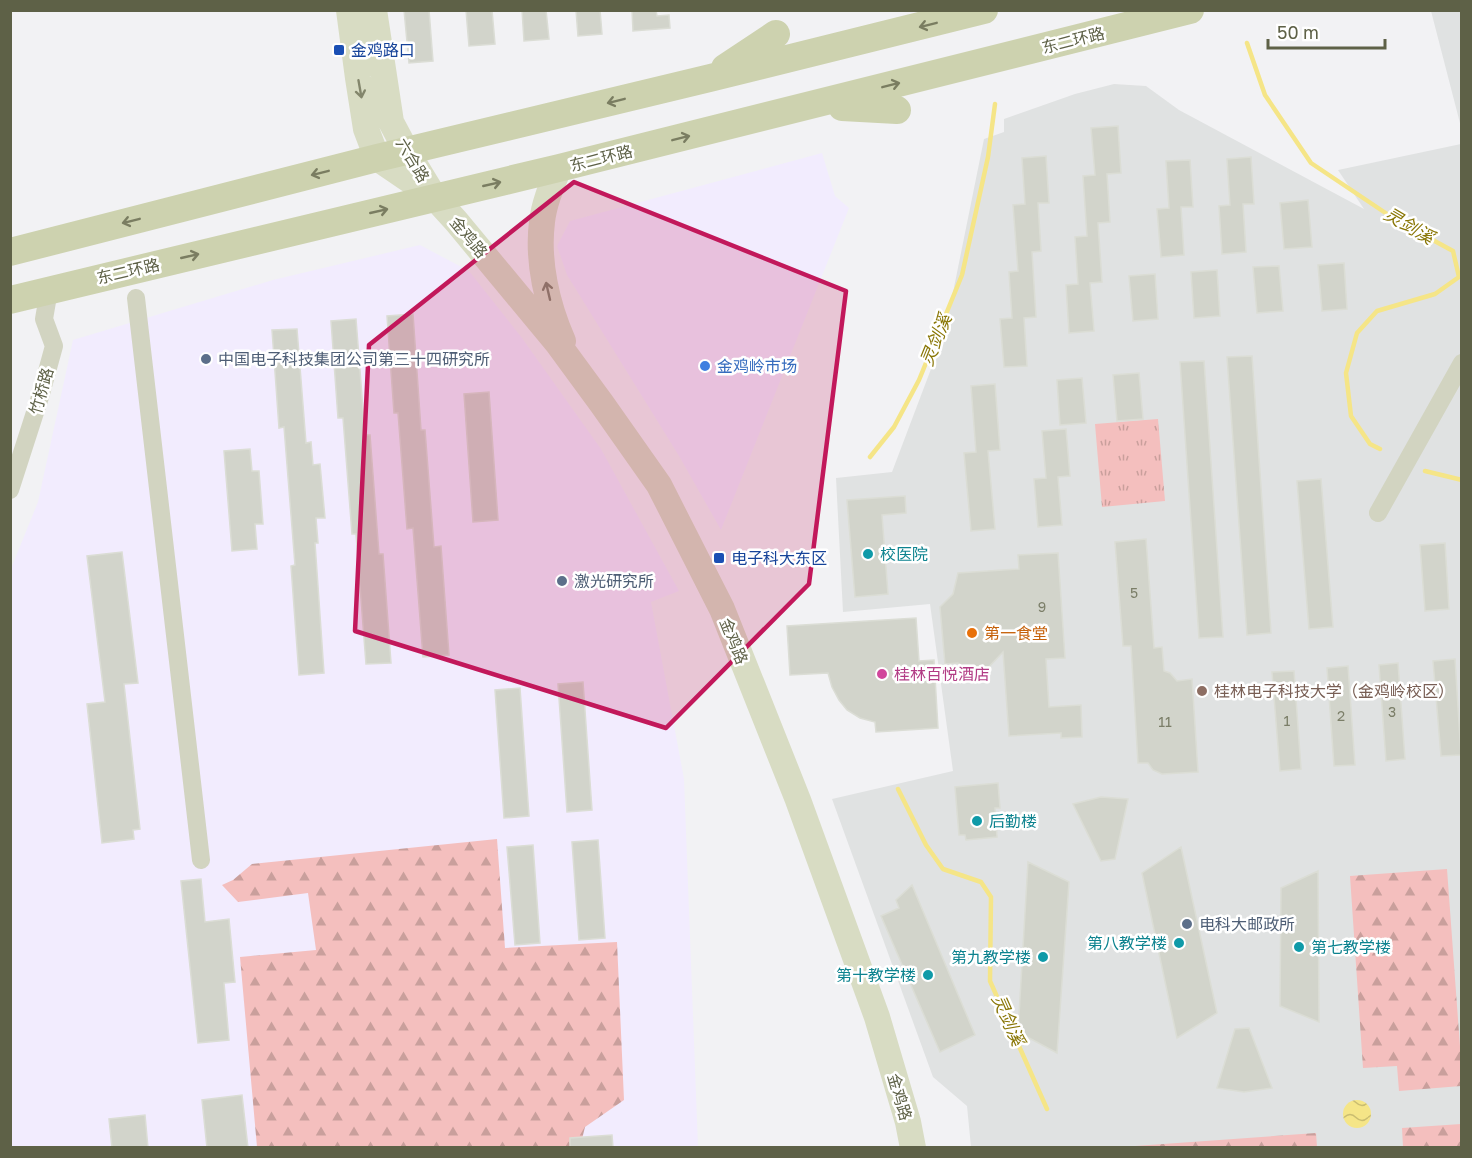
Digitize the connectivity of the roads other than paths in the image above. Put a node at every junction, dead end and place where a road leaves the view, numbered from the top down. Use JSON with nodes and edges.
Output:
{"nodes":[{"id":1,"x":349,"y":10,"type":"edge"},
{"id":2,"x":374,"y":10,"type":"edge"},
{"id":3,"x":984,"y":10,"type":"edge"},
{"id":4,"x":1190,"y":10,"type":"edge"},
{"id":5,"x":776,"y":34,"type":"dead end"},
{"id":6,"x":710,"y":78,"type":"junction"},
{"id":7,"x":813,"y":105,"type":"junction"},
{"id":8,"x":897,"y":110,"type":"dead end"},
{"id":9,"x":407,"y":152,"type":"junction"},
{"id":10,"x":377,"y":158,"type":"junction"},
{"id":11,"x":559,"y":168,"type":"junction"},
{"id":12,"x":435,"y":198,"type":"junction"},
{"id":13,"x":10,"y":252,"type":"edge"},
{"id":14,"x":49,"y":290,"type":"junction"},
{"id":15,"x":136,"y":298,"type":"dead end"},
{"id":16,"x":10,"y":300,"type":"edge"},
{"id":17,"x":1461,"y":363,"type":"edge"},
{"id":18,"x":574,"y":366,"type":"junction"},
{"id":19,"x":10,"y":490,"type":"edge"},
{"id":20,"x":1378,"y":513,"type":"dead end"},
{"id":21,"x":201,"y":860,"type":"dead end"},
{"id":22,"x":913,"y":1148,"type":"edge"}],
"edges":[{"from":1,"to":10,"type":"main road","name":"六合路","one_way":true},
{"from":2,"to":9,"type":"main road","name":"六合路"},
{"from":3,"to":6,"type":"main road","one_way":true},
{"from":7,"to":4,"type":"main road","name":"东二环路","one_way":true},
{"from":5,"to":6,"type":"main road"},
{"from":6,"to":9,"type":"main road","one_way":true},
{"from":7,"to":8,"type":"main road"},
{"from":11,"to":7,"type":"main road","name":"东二环路","one_way":true},
{"from":9,"to":10,"type":"main road"},
{"from":9,"to":12,"type":"main road","name":"六合路"},
{"from":10,"to":12,"type":"main road","name":"六合路"},
{"from":10,"to":13,"type":"main road","one_way":true},
{"from":12,"to":11,"type":"main road","name":"东二环路","one_way":true},
{"from":18,"to":11,"type":"main road","one_way":true},
{"from":14,"to":12,"type":"main road","name":"东二环路","one_way":true},
{"from":12,"to":18,"type":"main road","name":"金鸡路"},
{"from":14,"to":16,"type":"main road","name":"东二环路"},
{"from":14,"to":19,"type":"street","name":"竹桥路"},
{"from":15,"to":21,"type":"street"},
{"from":17,"to":20,"type":"street"},
{"from":18,"to":22,"type":"main road","name":"金鸡路"}]}
